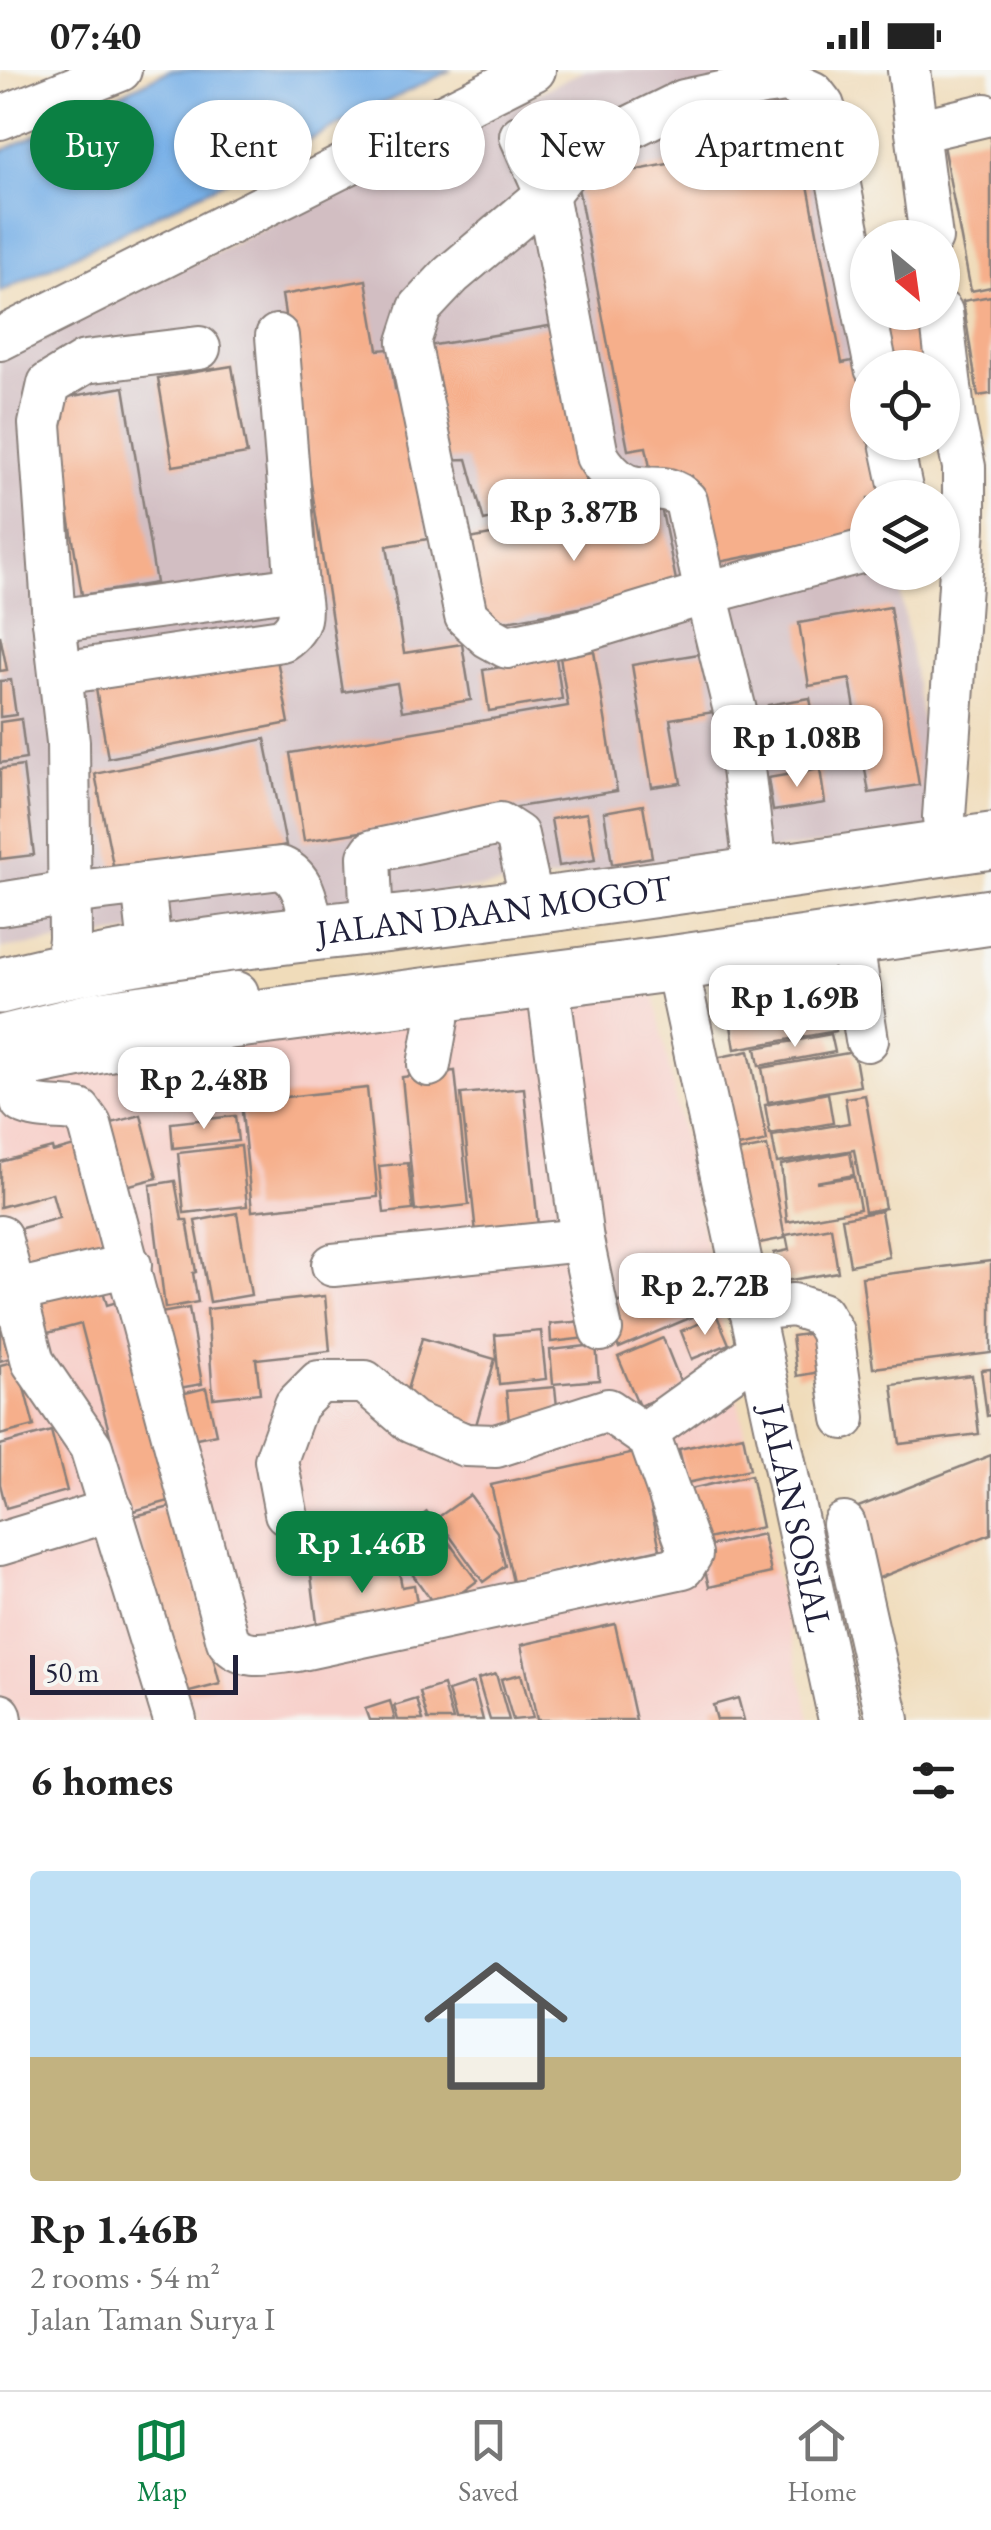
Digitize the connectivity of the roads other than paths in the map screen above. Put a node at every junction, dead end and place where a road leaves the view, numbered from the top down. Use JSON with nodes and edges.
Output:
{"nodes":[{"id":1,"x":120,"y":70,"type":"edge"},
{"id":2,"x":534,"y":70,"type":"edge"},
{"id":3,"x":909,"y":70,"type":"edge"},
{"id":4,"x":985,"y":115,"type":"dead end"},
{"id":5,"x":0,"y":118,"type":"edge"},
{"id":6,"x":917,"y":130,"type":"junction"},
{"id":7,"x":545,"y":190,"type":"edge"},
{"id":8,"x":547,"y":194,"type":"junction"},
{"id":9,"x":929,"y":220,"type":"edge"},
{"id":10,"x":944,"y":330,"type":"edge"},
{"id":11,"x":277,"y":336,"type":"dead end"},
{"id":12,"x":0,"y":339,"type":"edge"},
{"id":13,"x":199,"y":348,"type":"dead end"},
{"id":14,"x":872,"y":350,"type":"edge"},
{"id":15,"x":977,"y":465,"type":"edge"},
{"id":16,"x":977,"y":525,"type":"edge"},
{"id":17,"x":850,"y":555,"type":"edge"},
{"id":18,"x":297,"y":588,"type":"junction"},
{"id":19,"x":706,"y":593,"type":"junction"},
{"id":20,"x":975,"y":595,"type":"edge"},
{"id":21,"x":54,"y":621,"type":"junction"},
{"id":22,"x":61,"y":674,"type":"junction"},
{"id":23,"x":756,"y":876,"type":"junction"},
{"id":24,"x":969,"y":883,"type":"edge"},
{"id":25,"x":143,"y":884,"type":"junction"},
{"id":26,"x":69,"y":893,"type":"junction"},
{"id":27,"x":0,"y":904,"type":"edge"},
{"id":28,"x":528,"y":907,"type":"junction"},
{"id":29,"x":372,"y":926,"type":"junction"},
{"id":30,"x":313,"y":934,"type":"junction"},
{"id":31,"x":850,"y":938,"type":"junction"},
{"id":32,"x":150,"y":956,"type":"junction"},
{"id":33,"x":676,"y":963,"type":"junction"},
{"id":34,"x":67,"y":968,"type":"junction"},
{"id":35,"x":547,"y":978,"type":"junction"},
{"id":36,"x":0,"y":986,"type":"edge"},
{"id":37,"x":433,"y":994,"type":"junction"},
{"id":38,"x":868,"y":1040,"type":"dead end"},
{"id":39,"x":3,"y":1044,"type":"edge"},
{"id":40,"x":429,"y":1065,"type":"dead end"},
{"id":41,"x":0,"y":1237,"type":"edge"},
{"id":42,"x":582,"y":1240,"type":"junction"},
{"id":43,"x":130,"y":1265,"type":"junction"},
{"id":44,"x":333,"y":1265,"type":"dead end"},
{"id":45,"x":34,"y":1287,"type":"dead end"},
{"id":46,"x":750,"y":1309,"type":"junction"},
{"id":47,"x":601,"y":1330,"type":"dead end"},
{"id":48,"x":758,"y":1350,"type":"junction"},
{"id":49,"x":844,"y":1418,"type":"dead end"},
{"id":50,"x":645,"y":1432,"type":"junction"},
{"id":51,"x":112,"y":1510,"type":"junction"},
{"id":52,"x":286,"y":1513,"type":"dead end"},
{"id":53,"x":844,"y":1524,"type":"dead end"},
{"id":54,"x":0,"y":1544,"type":"edge"},
{"id":55,"x":175,"y":1720,"type":"edge"},
{"id":56,"x":840,"y":1720,"type":"edge"},
{"id":57,"x":888,"y":1720,"type":"edge"}],
"edges":[{"from":1,"to":5,"type":"street"},
{"from":2,"to":12,"type":"street"},
{"from":3,"to":6,"type":"street"},
{"from":4,"to":6,"type":"street"},
{"from":6,"to":9,"type":"street"},
{"from":7,"to":8,"type":"street"},
{"from":8,"to":14,"type":"street"},
{"from":8,"to":19,"type":"street"},
{"from":8,"to":19,"type":"street"},
{"from":10,"to":15,"type":"street"},
{"from":11,"to":18,"type":"street"},
{"from":13,"to":21,"type":"street"},
{"from":15,"to":16,"type":"street"},
{"from":16,"to":20,"type":"street"},
{"from":17,"to":19,"type":"street"},
{"from":18,"to":21,"type":"street"},
{"from":18,"to":22,"type":"street"},
{"from":19,"to":23,"type":"street"},
{"from":20,"to":24,"type":"street"},
{"from":21,"to":22,"type":"street"},
{"from":22,"to":26,"type":"street"},
{"from":23,"to":24,"type":"highway","name":"JALAN DAAN MOGOT"},
{"from":23,"to":28,"type":"highway","name":"JALAN DAAN MOGOT"},
{"from":24,"to":31,"type":"highway","name":"JALAN DAAN MOGOT"},
{"from":24,"to":39,"type":"street"},
{"from":25,"to":26,"type":"street"},
{"from":25,"to":30,"type":"street"},
{"from":25,"to":32,"type":"street"},
{"from":26,"to":27,"type":"street"},
{"from":26,"to":34,"type":"street"},
{"from":28,"to":29,"type":"highway","name":"JALAN DAAN MOGOT"},
{"from":28,"to":29,"type":"street"},
{"from":29,"to":30,"type":"highway","name":"JALAN DAAN MOGOT"},
{"from":30,"to":32,"type":"highway","name":"JALAN DAAN MOGOT"},
{"from":31,"to":33,"type":"highway","name":"JALAN DAAN MOGOT"},
{"from":31,"to":38,"type":"street"},
{"from":32,"to":34,"type":"highway","name":"JALAN DAAN MOGOT"},
{"from":33,"to":35,"type":"highway","name":"JALAN DAAN MOGOT"},
{"from":33,"to":46,"type":"street","name":"JALAN SOSIAL"},
{"from":34,"to":36,"type":"highway","name":"JALAN DAAN MOGOT"},
{"from":35,"to":37,"type":"highway","name":"JALAN DAAN MOGOT"},
{"from":35,"to":42,"type":"street"},
{"from":37,"to":39,"type":"highway","name":"JALAN DAAN MOGOT"},
{"from":37,"to":40,"type":"street"},
{"from":39,"to":43,"type":"street"},
{"from":41,"to":51,"type":"street"},
{"from":42,"to":44,"type":"street"},
{"from":42,"to":47,"type":"street"},
{"from":43,"to":45,"type":"street"},
{"from":43,"to":50,"type":"street"},
{"from":46,"to":48,"type":"street","name":"JALAN SOSIAL"},
{"from":46,"to":49,"type":"street"},
{"from":48,"to":50,"type":"street"},
{"from":48,"to":56,"type":"street","name":"JALAN SOSIAL"},
{"from":50,"to":52,"type":"street"},
{"from":51,"to":54,"type":"street"},
{"from":51,"to":55,"type":"street"},
{"from":53,"to":57,"type":"street"}]}
